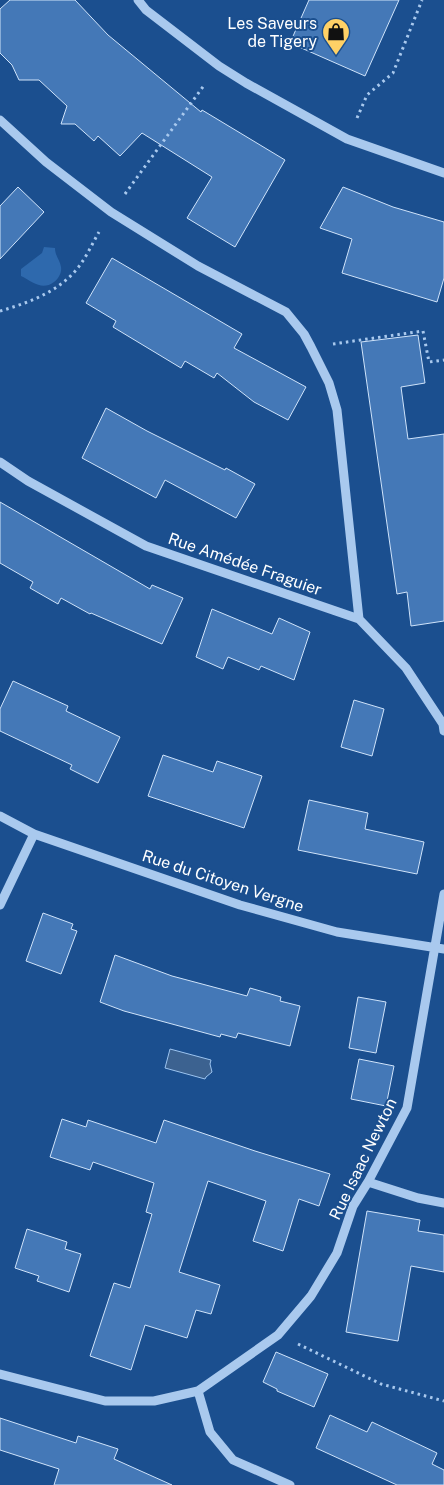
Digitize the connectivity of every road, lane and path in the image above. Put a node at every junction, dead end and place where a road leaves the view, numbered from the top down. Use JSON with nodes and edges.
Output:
{"nodes":[{"id":1,"x":138,"y":0,"type":"edge"},
{"id":2,"x":422,"y":0,"type":"edge"},
{"id":3,"x":219,"y":66,"type":"junction"},
{"id":4,"x":0,"y":120,"type":"edge"},
{"id":5,"x":347,"y":140,"type":"junction"},
{"id":6,"x":444,"y":172,"type":"edge"},
{"id":7,"x":111,"y":212,"type":"junction"},
{"id":8,"x":0,"y":311,"type":"edge"},
{"id":9,"x":311,"y":347,"type":"junction"},
{"id":10,"x":444,"y":360,"type":"edge"},
{"id":11,"x":0,"y":462,"type":"edge"},
{"id":12,"x":359,"y":619,"type":"junction"},
{"id":13,"x":444,"y":731,"type":"edge"},
{"id":14,"x":0,"y":816,"type":"edge"},
{"id":15,"x":34,"y":834,"type":"junction"},
{"id":16,"x":444,"y":894,"type":"edge"},
{"id":17,"x":0,"y":905,"type":"edge"},
{"id":18,"x":440,"y":948,"type":"edge"},
{"id":19,"x":368,"y":1182,"type":"junction"},
{"id":20,"x":444,"y":1203,"type":"edge"},
{"id":21,"x":278,"y":1335,"type":"junction"},
{"id":22,"x":0,"y":1374,"type":"edge"},
{"id":23,"x":198,"y":1390,"type":"junction"},
{"id":24,"x":444,"y":1401,"type":"edge"},
{"id":25,"x":290,"y":1485,"type":"edge"}],
"edges":[{"from":1,"to":3,"type":"street"},
{"from":2,"to":5,"type":"path"},
{"from":3,"to":5,"type":"street"},
{"from":3,"to":7,"type":"path"},
{"from":4,"to":7,"type":"street"},
{"from":5,"to":6,"type":"street"},
{"from":7,"to":8,"type":"path"},
{"from":7,"to":9,"type":"street"},
{"from":9,"to":10,"type":"path"},
{"from":9,"to":12,"type":"street"},
{"from":11,"to":12,"type":"street","name":"Rue Amédée Fraguier"},
{"from":12,"to":13,"type":"street","name":"Rue Amédée Fraguier"},
{"from":14,"to":15,"type":"street","name":"Rue du Citoyen Vergne"},
{"from":15,"to":17,"type":"street"},
{"from":15,"to":18,"type":"street","name":"Rue du Citoyen Vergne"},
{"from":16,"to":18,"type":"street"},
{"from":18,"to":19,"type":"street","name":"Rue Isaac Newton"},
{"from":19,"to":20,"type":"street"},
{"from":19,"to":21,"type":"street","name":"Rue Isaac Newton"},
{"from":21,"to":23,"type":"street","name":"Rue Isaac Newton"},
{"from":21,"to":24,"type":"path"},
{"from":22,"to":23,"type":"street","name":"Rue Isaac Newton"},
{"from":23,"to":25,"type":"street"}]}
